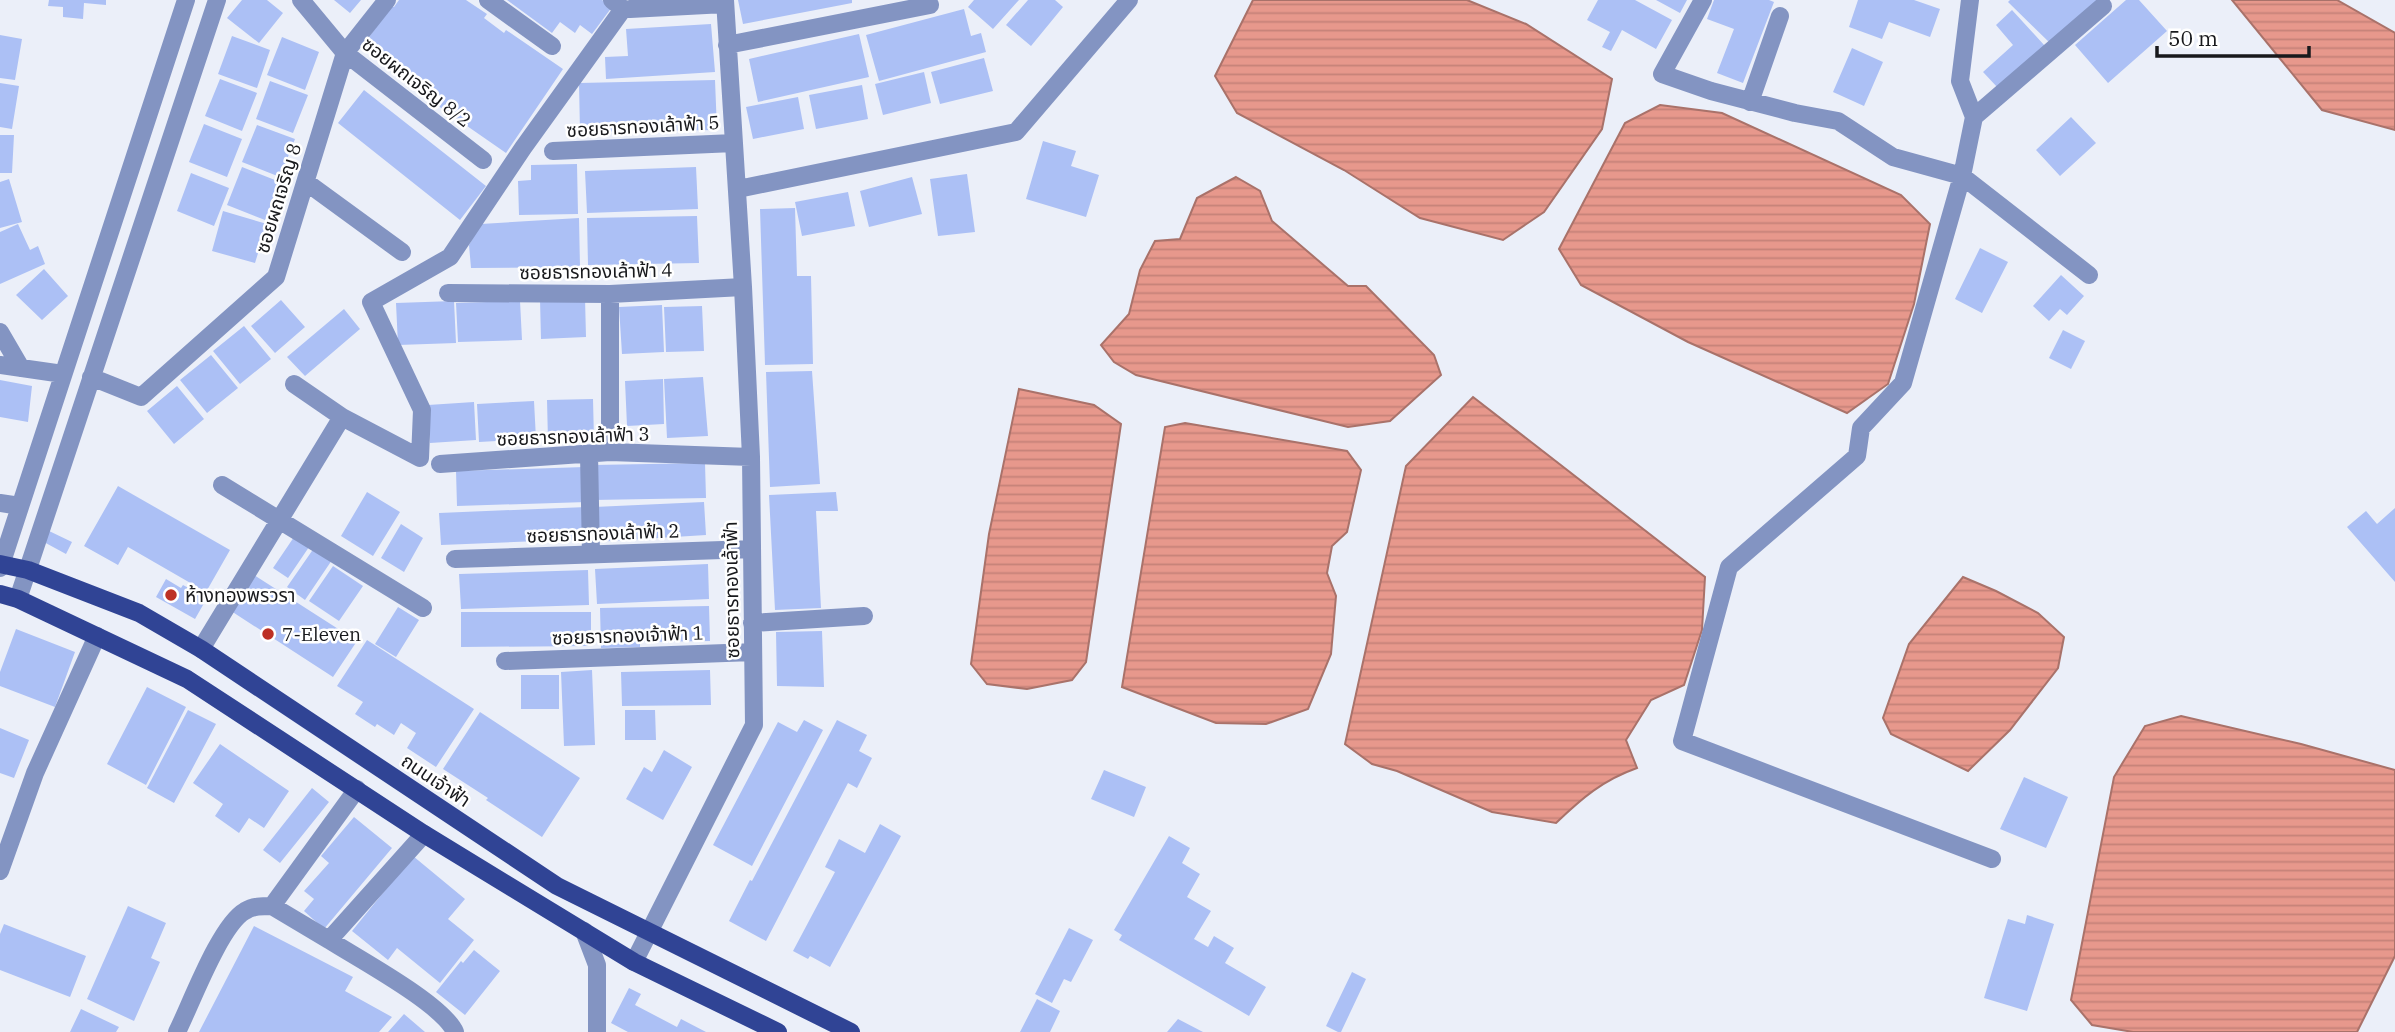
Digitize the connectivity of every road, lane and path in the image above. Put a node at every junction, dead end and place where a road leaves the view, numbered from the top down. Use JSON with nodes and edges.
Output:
{"nodes":[{"id":1,"x":186,"y":0,"type":"edge"},
{"id":2,"x":217,"y":0,"type":"edge"},
{"id":3,"x":301,"y":0,"type":"edge"},
{"id":4,"x":387,"y":0,"type":"edge"},
{"id":5,"x":488,"y":0,"type":"edge"},
{"id":6,"x":612,"y":0,"type":"edge"},
{"id":7,"x":1129,"y":0,"type":"edge"},
{"id":8,"x":1703,"y":0,"type":"edge"},
{"id":9,"x":1970,"y":0,"type":"edge"},
{"id":10,"x":725,"y":2,"type":"edge"},
{"id":11,"x":930,"y":5,"type":"dead end"},
{"id":12,"x":2103,"y":6,"type":"dead end"},
{"id":13,"x":630,"y":9,"type":"dead end"},
{"id":14,"x":1780,"y":16,"type":"dead end"},
{"id":15,"x":727,"y":45,"type":"junction"},
{"id":16,"x":552,"y":46,"type":"dead end"},
{"id":17,"x":345,"y":53,"type":"junction"},
{"id":18,"x":1750,"y":102,"type":"junction"},
{"id":19,"x":1973,"y":117,"type":"junction"},
{"id":20,"x":734,"y":143,"type":"junction"},
{"id":21,"x":553,"y":151,"type":"dead end"},
{"id":22,"x":483,"y":160,"type":"dead end"},
{"id":23,"x":1962,"y":176,"type":"junction"},
{"id":24,"x":306,"y":182,"type":"junction"},
{"id":25,"x":738,"y":189,"type":"junction"},
{"id":26,"x":402,"y":252,"type":"dead end"},
{"id":27,"x":2089,"y":275,"type":"dead end"},
{"id":28,"x":743,"y":287,"type":"junction"},
{"id":29,"x":448,"y":293,"type":"dead end"},
{"id":30,"x":610,"y":294,"type":"junction"},
{"id":31,"x":0,"y":332,"type":"edge"},
{"id":32,"x":0,"y":365,"type":"edge"},
{"id":33,"x":21,"y":368,"type":"junction"},
{"id":34,"x":63,"y":374,"type":"junction"},
{"id":35,"x":91,"y":377,"type":"junction"},
{"id":36,"x":294,"y":384,"type":"dead end"},
{"id":37,"x":342,"y":417,"type":"junction"},
{"id":38,"x":610,"y":452,"type":"junction"},
{"id":39,"x":589,"y":454,"type":"junction"},
{"id":40,"x":751,"y":457,"type":"junction"},
{"id":41,"x":440,"y":464,"type":"dead end"},
{"id":42,"x":222,"y":485,"type":"dead end"},
{"id":43,"x":0,"y":503,"type":"edge"},
{"id":44,"x":20,"y":506,"type":"junction"},
{"id":45,"x":279,"y":520,"type":"junction"},
{"id":46,"x":752,"y":549,"type":"junction"},
{"id":47,"x":592,"y":554,"type":"junction"},
{"id":48,"x":455,"y":559,"type":"dead end"},
{"id":49,"x":0,"y":566,"type":"edge"},
{"id":50,"x":28,"y":570,"type":"junction"},
{"id":51,"x":0,"y":594,"type":"edge"},
{"id":52,"x":18,"y":599,"type":"junction"},
{"id":53,"x":423,"y":608,"type":"dead end"},
{"id":54,"x":864,"y":616,"type":"dead end"},
{"id":55,"x":752,"y":623,"type":"junction"},
{"id":56,"x":97,"y":636,"type":"junction"},
{"id":57,"x":201,"y":649,"type":"junction"},
{"id":58,"x":753,"y":652,"type":"junction"},
{"id":59,"x":505,"y":661,"type":"dead end"},
{"id":60,"x":356,"y":789,"type":"junction"},
{"id":61,"x":424,"y":834,"type":"junction"},
{"id":62,"x":1992,"y":859,"type":"dead end"},
{"id":63,"x":0,"y":871,"type":"edge"},
{"id":64,"x":272,"y":906,"type":"junction"},
{"id":65,"x":584,"y":931,"type":"junction"},
{"id":66,"x":650,"y":932,"type":"junction"},
{"id":67,"x":328,"y":940,"type":"junction"},
{"id":68,"x":634,"y":962,"type":"junction"},
{"id":69,"x":177,"y":1032,"type":"edge"},
{"id":70,"x":455,"y":1032,"type":"edge"},
{"id":71,"x":597,"y":1032,"type":"edge"},
{"id":72,"x":778,"y":1032,"type":"edge"},
{"id":73,"x":852,"y":1032,"type":"edge"}],
"edges":[{"from":1,"to":34,"type":"street"},
{"from":2,"to":35,"type":"street"},
{"from":3,"to":17,"type":"street","name":"ซอยผถเจริญ 8/2"},
{"from":4,"to":17,"type":"street","name":"ซอยผถเจริญ 8"},
{"from":5,"to":16,"type":"street"},
{"from":6,"to":37,"type":"street"},
{"from":7,"to":25,"type":"street"},
{"from":8,"to":18,"type":"street"},
{"from":9,"to":19,"type":"street"},
{"from":10,"to":13,"type":"street"},
{"from":10,"to":15,"type":"street","name":"ซอยธารทองเล้าฟ้า"},
{"from":11,"to":15,"type":"street"},
{"from":12,"to":19,"type":"street"},
{"from":14,"to":18,"type":"street"},
{"from":15,"to":20,"type":"street","name":"ซอยธารทองเล้าฟ้า"},
{"from":17,"to":22,"type":"street","name":"ซอยผถเจริญ 8/2"},
{"from":17,"to":24,"type":"street","name":"ซอยผถเจริญ 8"},
{"from":18,"to":23,"type":"street"},
{"from":19,"to":23,"type":"street"},
{"from":20,"to":21,"type":"street","name":"ซอยธารทองเล้าฟ้า 5"},
{"from":20,"to":25,"type":"street","name":"ซอยธารทองเล้าฟ้า"},
{"from":23,"to":27,"type":"street"},
{"from":23,"to":62,"type":"street"},
{"from":24,"to":26,"type":"street"},
{"from":24,"to":35,"type":"street","name":"ซอยผถเจริญ 8"},
{"from":25,"to":28,"type":"street","name":"ซอยธารทองเล้าฟ้า"},
{"from":28,"to":30,"type":"street","name":"ซอยธารทองเล้าฟ้า 4"},
{"from":28,"to":40,"type":"street","name":"ซอยธารทองเล้าฟ้า"},
{"from":29,"to":30,"type":"street","name":"ซอยธารทองเล้าฟ้า 4"},
{"from":30,"to":38,"type":"street"},
{"from":31,"to":33,"type":"street"},
{"from":32,"to":33,"type":"street"},
{"from":33,"to":34,"type":"street"},
{"from":34,"to":44,"type":"street"},
{"from":35,"to":50,"type":"street"},
{"from":36,"to":37,"type":"street"},
{"from":37,"to":45,"type":"street"},
{"from":38,"to":39,"type":"street","name":"ซอยธารทองเล้าฟ้า 3"},
{"from":38,"to":40,"type":"street","name":"ซอยธารทองเล้าฟ้า 3"},
{"from":39,"to":41,"type":"street","name":"ซอยธารทองเล้าฟ้า 3"},
{"from":39,"to":47,"type":"street"},
{"from":40,"to":46,"type":"street","name":"ซอยธารทองเล้าฟ้า"},
{"from":42,"to":45,"type":"street"},
{"from":43,"to":44,"type":"street"},
{"from":44,"to":49,"type":"street"},
{"from":45,"to":53,"type":"street"},
{"from":45,"to":57,"type":"street"},
{"from":46,"to":47,"type":"street","name":"ซอยธารทองเล้าฟ้า 2"},
{"from":46,"to":55,"type":"street","name":"ซอยธารทองเล้าฟ้า"},
{"from":47,"to":48,"type":"street","name":"ซอยธารทองเล้าฟ้า 2"},
{"from":49,"to":50,"type":"main road","name":"ถนนเจ้าฟ้า"},
{"from":50,"to":52,"type":"street"},
{"from":50,"to":57,"type":"main road","name":"ถนนเจ้าฟ้า"},
{"from":51,"to":52,"type":"main road"},
{"from":52,"to":56,"type":"main road"},
{"from":54,"to":55,"type":"street"},
{"from":55,"to":58,"type":"street","name":"ซอยธารทองเล้าฟ้า"},
{"from":56,"to":60,"type":"main road"},
{"from":56,"to":63,"type":"street"},
{"from":57,"to":66,"type":"main road","name":"ถนนเจ้าฟ้า"},
{"from":58,"to":59,"type":"street","name":"ซอยธารทองเจ้าฟ้า 1"},
{"from":58,"to":66,"type":"street","name":"ซอยธารทองเล้าฟ้า"},
{"from":60,"to":61,"type":"main road"},
{"from":60,"to":64,"type":"street"},
{"from":61,"to":65,"type":"main road"},
{"from":61,"to":67,"type":"street"},
{"from":64,"to":67,"type":"street"},
{"from":64,"to":69,"type":"street"},
{"from":65,"to":68,"type":"main road"},
{"from":65,"to":71,"type":"street"},
{"from":66,"to":68,"type":"street","name":"ซอยธารทองเล้าฟ้า"},
{"from":66,"to":73,"type":"main road","name":"ถนนเจ้าฟ้า"},
{"from":67,"to":70,"type":"street"},
{"from":68,"to":72,"type":"main road"}]}
